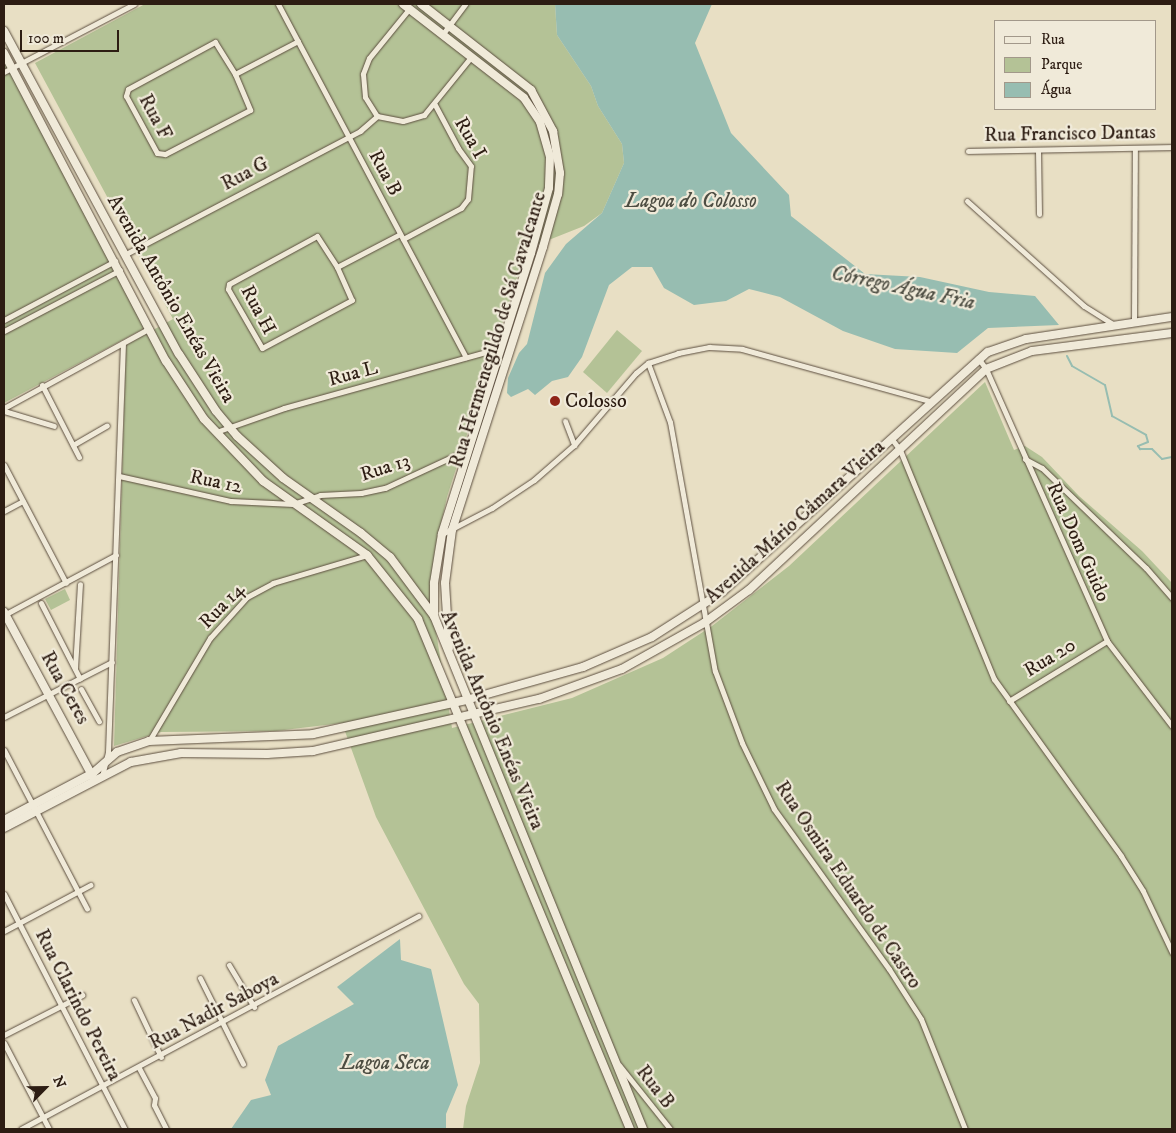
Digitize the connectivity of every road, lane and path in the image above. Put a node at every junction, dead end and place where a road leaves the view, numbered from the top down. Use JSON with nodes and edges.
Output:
{"nodes":[{"id":1,"x":134,"y":4,"type":"edge"},
{"id":2,"x":278,"y":4,"type":"edge"},
{"id":3,"x":422,"y":4,"type":"edge"},
{"id":4,"x":465,"y":4,"type":"edge"},
{"id":5,"x":406,"y":6,"type":"edge"},
{"id":6,"x":449,"y":25,"type":"junction"},
{"id":7,"x":4,"y":31,"type":"edge"},
{"id":8,"x":442,"y":35,"type":"junction"},
{"id":9,"x":298,"y":41,"type":"junction"},
{"id":10,"x":4,"y":54,"type":"edge"},
{"id":11,"x":471,"y":57,"type":"junction"},
{"id":12,"x":21,"y":63,"type":"junction"},
{"id":13,"x":12,"y":68,"type":"junction"},
{"id":14,"x":4,"y":72,"type":"edge"},
{"id":15,"x":235,"y":74,"type":"junction"},
{"id":16,"x":435,"y":105,"type":"junction"},
{"id":17,"x":377,"y":116,"type":"junction"},
{"id":18,"x":349,"y":136,"type":"junction"},
{"id":19,"x":1172,"y":147,"type":"edge"},
{"id":20,"x":1134,"y":148,"type":"junction"},
{"id":21,"x":1038,"y":150,"type":"junction"},
{"id":22,"x":968,"y":151,"type":"dead end"},
{"id":23,"x":967,"y":201,"type":"dead end"},
{"id":24,"x":1039,"y":214,"type":"dead end"},
{"id":25,"x":402,"y":236,"type":"junction"},
{"id":26,"x":124,"y":255,"type":"junction"},
{"id":27,"x":115,"y":261,"type":"junction"},
{"id":28,"x":337,"y":267,"type":"junction"},
{"id":29,"x":120,"y":270,"type":"junction"},
{"id":30,"x":1172,"y":317,"type":"edge"},
{"id":31,"x":4,"y":320,"type":"edge"},
{"id":32,"x":1134,"y":322,"type":"junction"},
{"id":33,"x":1114,"y":326,"type":"junction"},
{"id":34,"x":150,"y":328,"type":"junction"},
{"id":35,"x":4,"y":331,"type":"edge"},
{"id":36,"x":1172,"y":333,"type":"edge"},
{"id":37,"x":123,"y":343,"type":"junction"},
{"id":38,"x":500,"y":348,"type":"junction"},
{"id":39,"x":466,"y":357,"type":"junction"},
{"id":40,"x":978,"y":358,"type":"junction"},
{"id":41,"x":648,"y":364,"type":"junction"},
{"id":42,"x":986,"y":369,"type":"junction"},
{"id":43,"x":42,"y":385,"type":"junction"},
{"id":44,"x":930,"y":401,"type":"junction"},
{"id":45,"x":4,"y":410,"type":"edge"},
{"id":46,"x":566,"y":421,"type":"dead end"},
{"id":47,"x":107,"y":425,"type":"dead end"},
{"id":48,"x":54,"y":426,"type":"dead end"},
{"id":49,"x":228,"y":427,"type":"junction"},
{"id":50,"x":216,"y":432,"type":"junction"},
{"id":51,"x":891,"y":437,"type":"junction"},
{"id":52,"x":73,"y":445,"type":"junction"},
{"id":53,"x":574,"y":445,"type":"junction"},
{"id":54,"x":467,"y":450,"type":"junction"},
{"id":55,"x":900,"y":450,"type":"junction"},
{"id":56,"x":79,"y":458,"type":"dead end"},
{"id":57,"x":1025,"y":459,"type":"junction"},
{"id":58,"x":4,"y":464,"type":"edge"},
{"id":59,"x":119,"y":476,"type":"junction"},
{"id":60,"x":308,"y":498,"type":"junction"},
{"id":61,"x":23,"y":501,"type":"junction"},
{"id":62,"x":293,"y":504,"type":"junction"},
{"id":63,"x":4,"y":511,"type":"edge"},
{"id":64,"x":452,"y":530,"type":"junction"},
{"id":65,"x":442,"y":534,"type":"junction"},
{"id":66,"x":116,"y":555,"type":"junction"},
{"id":67,"x":367,"y":555,"type":"junction"},
{"id":68,"x":66,"y":583,"type":"junction"},
{"id":69,"x":80,"y":584,"type":"dead end"},
{"id":70,"x":1172,"y":598,"type":"edge"},
{"id":71,"x":41,"y":604,"type":"dead end"},
{"id":72,"x":702,"y":606,"type":"junction"},
{"id":73,"x":4,"y":614,"type":"edge"},
{"id":74,"x":434,"y":616,"type":"junction"},
{"id":75,"x":704,"y":623,"type":"junction"},
{"id":76,"x":1107,"y":641,"type":"junction"},
{"id":77,"x":112,"y":662,"type":"junction"},
{"id":78,"x":451,"y":663,"type":"junction"},
{"id":79,"x":75,"y":668,"type":"junction"},
{"id":80,"x":79,"y":683,"type":"junction"},
{"id":81,"x":50,"y":693,"type":"junction"},
{"id":82,"x":466,"y":700,"type":"junction"},
{"id":83,"x":1009,"y":701,"type":"junction"},
{"id":84,"x":451,"y":703,"type":"junction"},
{"id":85,"x":472,"y":714,"type":"junction"},
{"id":86,"x":4,"y":717,"type":"edge"},
{"id":87,"x":458,"y":717,"type":"junction"},
{"id":88,"x":99,"y":721,"type":"dead end"},
{"id":89,"x":1172,"y":726,"type":"edge"},
{"id":90,"x":149,"y":741,"type":"junction"},
{"id":91,"x":4,"y":750,"type":"edge"},
{"id":92,"x":103,"y":763,"type":"junction"},
{"id":93,"x":102,"y":776,"type":"junction"},
{"id":94,"x":93,"y":777,"type":"junction"},
{"id":95,"x":35,"y":808,"type":"junction"},
{"id":96,"x":4,"y":820,"type":"edge"},
{"id":97,"x":4,"y":828,"type":"edge"},
{"id":98,"x":90,"y":885,"type":"dead end"},
{"id":99,"x":78,"y":891,"type":"junction"},
{"id":100,"x":4,"y":894,"type":"edge"},
{"id":101,"x":86,"y":909,"type":"dead end"},
{"id":102,"x":419,"y":916,"type":"dead end"},
{"id":103,"x":19,"y":923,"type":"junction"},
{"id":104,"x":4,"y":930,"type":"edge"},
{"id":105,"x":1172,"y":952,"type":"edge"},
{"id":106,"x":229,"y":965,"type":"dead end"},
{"id":107,"x":200,"y":978,"type":"dead end"},
{"id":108,"x":82,"y":995,"type":"dead end"},
{"id":109,"x":134,"y":1000,"type":"dead end"},
{"id":110,"x":60,"y":1006,"type":"junction"},
{"id":111,"x":254,"y":1007,"type":"junction"},
{"id":112,"x":221,"y":1025,"type":"junction"},
{"id":113,"x":4,"y":1035,"type":"edge"},
{"id":114,"x":4,"y":1043,"type":"edge"},
{"id":115,"x":161,"y":1057,"type":"junction"},
{"id":116,"x":617,"y":1063,"type":"junction"},
{"id":117,"x":243,"y":1064,"type":"dead end"},
{"id":118,"x":139,"y":1068,"type":"junction"},
{"id":119,"x":103,"y":1088,"type":"junction"},
{"id":120,"x":43,"y":1118,"type":"junction"},
{"id":121,"x":21,"y":1129,"type":"edge"},
{"id":122,"x":49,"y":1129,"type":"edge"},
{"id":123,"x":125,"y":1129,"type":"edge"},
{"id":124,"x":166,"y":1129,"type":"edge"},
{"id":125,"x":630,"y":1129,"type":"edge"},
{"id":126,"x":644,"y":1129,"type":"edge"},
{"id":127,"x":670,"y":1129,"type":"edge"},
{"id":128,"x":965,"y":1129,"type":"edge"}],
"edges":[{"from":1,"to":12,"type":"street"},
{"from":2,"to":9,"type":"street","name":"Rua B"},
{"from":3,"to":6,"type":"street","name":"Rua Hermenegildo de Sá Cavalcante"},
{"from":4,"to":6,"type":"street"},
{"from":5,"to":8,"type":"street","name":"Rua Hermenegildo de Sá Cavalcante"},
{"from":5,"to":17,"type":"street"},
{"from":6,"to":8,"type":"street"},
{"from":6,"to":64,"type":"street","name":"Rua Hermenegildo de Sá Cavalcante"},
{"from":7,"to":12,"type":"street","name":"Avenida Antônio Enéas Vieira"},
{"from":8,"to":11,"type":"street","name":"Rua Hermenegildo de Sá Cavalcante"},
{"from":9,"to":15,"type":"street"},
{"from":9,"to":18,"type":"street","name":"Rua B"},
{"from":10,"to":13,"type":"street","name":"Avenida Antônio Enéas Vieira"},
{"from":11,"to":16,"type":"street"},
{"from":11,"to":38,"type":"street","name":"Rua Hermenegildo de Sá Cavalcante"},
{"from":12,"to":13,"type":"street"},
{"from":12,"to":26,"type":"street","name":"Avenida Antônio Enéas Vieira"},
{"from":13,"to":14,"type":"street"},
{"from":13,"to":27,"type":"street","name":"Avenida Antônio Enéas Vieira"},
{"from":15,"to":15,"type":"street","name":"Rua F"},
{"from":16,"to":17,"type":"street"},
{"from":16,"to":25,"type":"street","name":"Rua I"},
{"from":17,"to":18,"type":"street","name":"Rua G"},
{"from":18,"to":25,"type":"street","name":"Rua B"},
{"from":18,"to":26,"type":"street","name":"Rua G"},
{"from":19,"to":20,"type":"street","name":"Rua Francisco Dantas"},
{"from":20,"to":21,"type":"street","name":"Rua Francisco Dantas"},
{"from":20,"to":32,"type":"street"},
{"from":21,"to":22,"type":"street","name":"Rua Francisco Dantas"},
{"from":21,"to":24,"type":"street"},
{"from":23,"to":33,"type":"street"},
{"from":25,"to":28,"type":"street"},
{"from":25,"to":39,"type":"street","name":"Rua B"},
{"from":26,"to":49,"type":"street","name":"Avenida Antônio Enéas Vieira"},
{"from":27,"to":29,"type":"street","name":"Avenida Antônio Enéas Vieira"},
{"from":27,"to":31,"type":"street"},
{"from":28,"to":28,"type":"street","name":"Rua H"},
{"from":29,"to":34,"type":"street","name":"Avenida Antônio Enéas Vieira"},
{"from":29,"to":35,"type":"street"},
{"from":30,"to":32,"type":"street","name":"Avenida Mário Câmara Vieira"},
{"from":32,"to":33,"type":"street","name":"Avenida Mário Câmara Vieira"},
{"from":33,"to":40,"type":"street","name":"Avenida Mário Câmara Vieira"},
{"from":34,"to":37,"type":"street"},
{"from":34,"to":50,"type":"street","name":"Avenida Antônio Enéas Vieira"},
{"from":36,"to":42,"type":"street","name":"Avenida Mário Câmara Vieira"},
{"from":37,"to":43,"type":"street"},
{"from":37,"to":59,"type":"street"},
{"from":38,"to":39,"type":"street","name":"Rua L"},
{"from":38,"to":54,"type":"street","name":"Rua Hermenegildo de Sá Cavalcante"},
{"from":39,"to":49,"type":"street","name":"Rua L"},
{"from":40,"to":42,"type":"street","name":"Rua Dom Guido"},
{"from":40,"to":44,"type":"street","name":"Avenida Mário Câmara Vieira"},
{"from":41,"to":44,"type":"street"},
{"from":41,"to":53,"type":"street"},
{"from":41,"to":72,"type":"street","name":"Rua Osmira Eduardo de Castro"},
{"from":42,"to":55,"type":"street","name":"Avenida Mário Câmara Vieira"},
{"from":42,"to":57,"type":"street","name":"Rua Dom Guido"},
{"from":43,"to":45,"type":"street"},
{"from":43,"to":52,"type":"street"},
{"from":44,"to":51,"type":"street","name":"Avenida Mário Câmara Vieira"},
{"from":45,"to":48,"type":"street"},
{"from":46,"to":53,"type":"street"},
{"from":47,"to":52,"type":"street"},
{"from":49,"to":50,"type":"street","name":"Rua L"},
{"from":49,"to":60,"type":"street","name":"Avenida Antônio Enéas Vieira"},
{"from":50,"to":62,"type":"street","name":"Avenida Antônio Enéas Vieira"},
{"from":51,"to":55,"type":"street"},
{"from":51,"to":72,"type":"street","name":"Avenida Mário Câmara Vieira"},
{"from":52,"to":56,"type":"street"},
{"from":53,"to":64,"type":"street"},
{"from":54,"to":60,"type":"street","name":"Rua 13"},
{"from":54,"to":65,"type":"street","name":"Rua Hermenegildo de Sá Cavalcante"},
{"from":55,"to":75,"type":"street","name":"Avenida Mário Câmara Vieira"},
{"from":55,"to":83,"type":"street"},
{"from":57,"to":70,"type":"street"},
{"from":57,"to":76,"type":"street","name":"Rua Dom Guido"},
{"from":58,"to":61,"type":"street"},
{"from":59,"to":62,"type":"street","name":"Rua 12"},
{"from":59,"to":66,"type":"street"},
{"from":60,"to":62,"type":"street","name":"Rua 12"},
{"from":60,"to":74,"type":"street","name":"Avenida Antônio Enéas Vieira"},
{"from":61,"to":63,"type":"street"},
{"from":61,"to":68,"type":"street"},
{"from":62,"to":67,"type":"street","name":"Avenida Antônio Enéas Vieira"},
{"from":64,"to":65,"type":"street"},
{"from":64,"to":78,"type":"street","name":"Rua Hermenegildo de Sá Cavalcante"},
{"from":65,"to":74,"type":"street","name":"Rua Hermenegildo de Sá Cavalcante"},
{"from":66,"to":68,"type":"street"},
{"from":66,"to":77,"type":"street"},
{"from":67,"to":84,"type":"street","name":"Avenida Antônio Enéas Vieira"},
{"from":67,"to":90,"type":"street","name":"Rua 14"},
{"from":68,"to":73,"type":"street"},
{"from":69,"to":79,"type":"street"},
{"from":71,"to":79,"type":"street"},
{"from":72,"to":75,"type":"street","name":"Rua Osmira Eduardo de Castro"},
{"from":72,"to":82,"type":"street","name":"Avenida Mário Câmara Vieira"},
{"from":73,"to":81,"type":"street","name":"Rua Ceres"},
{"from":74,"to":78,"type":"street","name":"Avenida Antônio Enéas Vieira"},
{"from":75,"to":85,"type":"street","name":"Avenida Mário Câmara Vieira"},
{"from":75,"to":128,"type":"street","name":"Rua Osmira Eduardo de Castro"},
{"from":76,"to":83,"type":"street","name":"Rua 20"},
{"from":76,"to":89,"type":"street","name":"Rua Dom Guido"},
{"from":77,"to":80,"type":"street"},
{"from":77,"to":92,"type":"street"},
{"from":78,"to":82,"type":"street","name":"Avenida Antônio Enéas Vieira"},
{"from":79,"to":80,"type":"street"},
{"from":80,"to":81,"type":"street"},
{"from":80,"to":88,"type":"street"},
{"from":81,"to":86,"type":"street"},
{"from":81,"to":94,"type":"street","name":"Rua Ceres"},
{"from":82,"to":84,"type":"street","name":"Avenida Mário Câmara Vieira"},
{"from":82,"to":85,"type":"street","name":"Avenida Antônio Enéas Vieira"},
{"from":83,"to":105,"type":"street"},
{"from":84,"to":87,"type":"street","name":"Avenida Antônio Enéas Vieira"},
{"from":84,"to":90,"type":"street","name":"Avenida Mário Câmara Vieira"},
{"from":85,"to":87,"type":"street","name":"Avenida Mário Câmara Vieira"},
{"from":85,"to":116,"type":"street","name":"Avenida Antônio Enéas Vieira"},
{"from":87,"to":93,"type":"street","name":"Avenida Mário Câmara Vieira"},
{"from":87,"to":125,"type":"street","name":"Avenida Antônio Enéas Vieira"},
{"from":90,"to":92,"type":"street","name":"Avenida Mário Câmara Vieira"},
{"from":91,"to":95,"type":"street"},
{"from":92,"to":93,"type":"street"},
{"from":92,"to":94,"type":"street","name":"Avenida Mário Câmara Vieira"},
{"from":93,"to":94,"type":"street","name":"Avenida Mário Câmara Vieira"},
{"from":94,"to":95,"type":"street","name":"Avenida Mário Câmara Vieira"},
{"from":95,"to":96,"type":"street"},
{"from":95,"to":97,"type":"street"},
{"from":95,"to":99,"type":"street"},
{"from":98,"to":99,"type":"street"},
{"from":99,"to":101,"type":"street"},
{"from":99,"to":103,"type":"street"},
{"from":100,"to":103,"type":"street","name":"Rua Clarindo Pereira"},
{"from":102,"to":111,"type":"street","name":"Rua Nadir Saboya"},
{"from":103,"to":104,"type":"street"},
{"from":103,"to":110,"type":"street","name":"Rua Clarindo Pereira"},
{"from":106,"to":111,"type":"street"},
{"from":107,"to":112,"type":"street"},
{"from":108,"to":110,"type":"street"},
{"from":109,"to":115,"type":"street"},
{"from":110,"to":113,"type":"street"},
{"from":110,"to":119,"type":"street","name":"Rua Clarindo Pereira"},
{"from":111,"to":112,"type":"street","name":"Rua Nadir Saboya"},
{"from":112,"to":115,"type":"street","name":"Rua Nadir Saboya"},
{"from":112,"to":117,"type":"street"},
{"from":114,"to":120,"type":"street"},
{"from":115,"to":118,"type":"street","name":"Rua Nadir Saboya"},
{"from":116,"to":126,"type":"street","name":"Avenida Antônio Enéas Vieira"},
{"from":116,"to":127,"type":"street","name":"Rua B"},
{"from":118,"to":119,"type":"street","name":"Rua Nadir Saboya"},
{"from":118,"to":124,"type":"street"},
{"from":119,"to":120,"type":"street","name":"Rua Nadir Saboya"},
{"from":119,"to":123,"type":"street","name":"Rua Clarindo Pereira"},
{"from":120,"to":121,"type":"street","name":"Rua Nadir Saboya"},
{"from":120,"to":122,"type":"street"}]}
